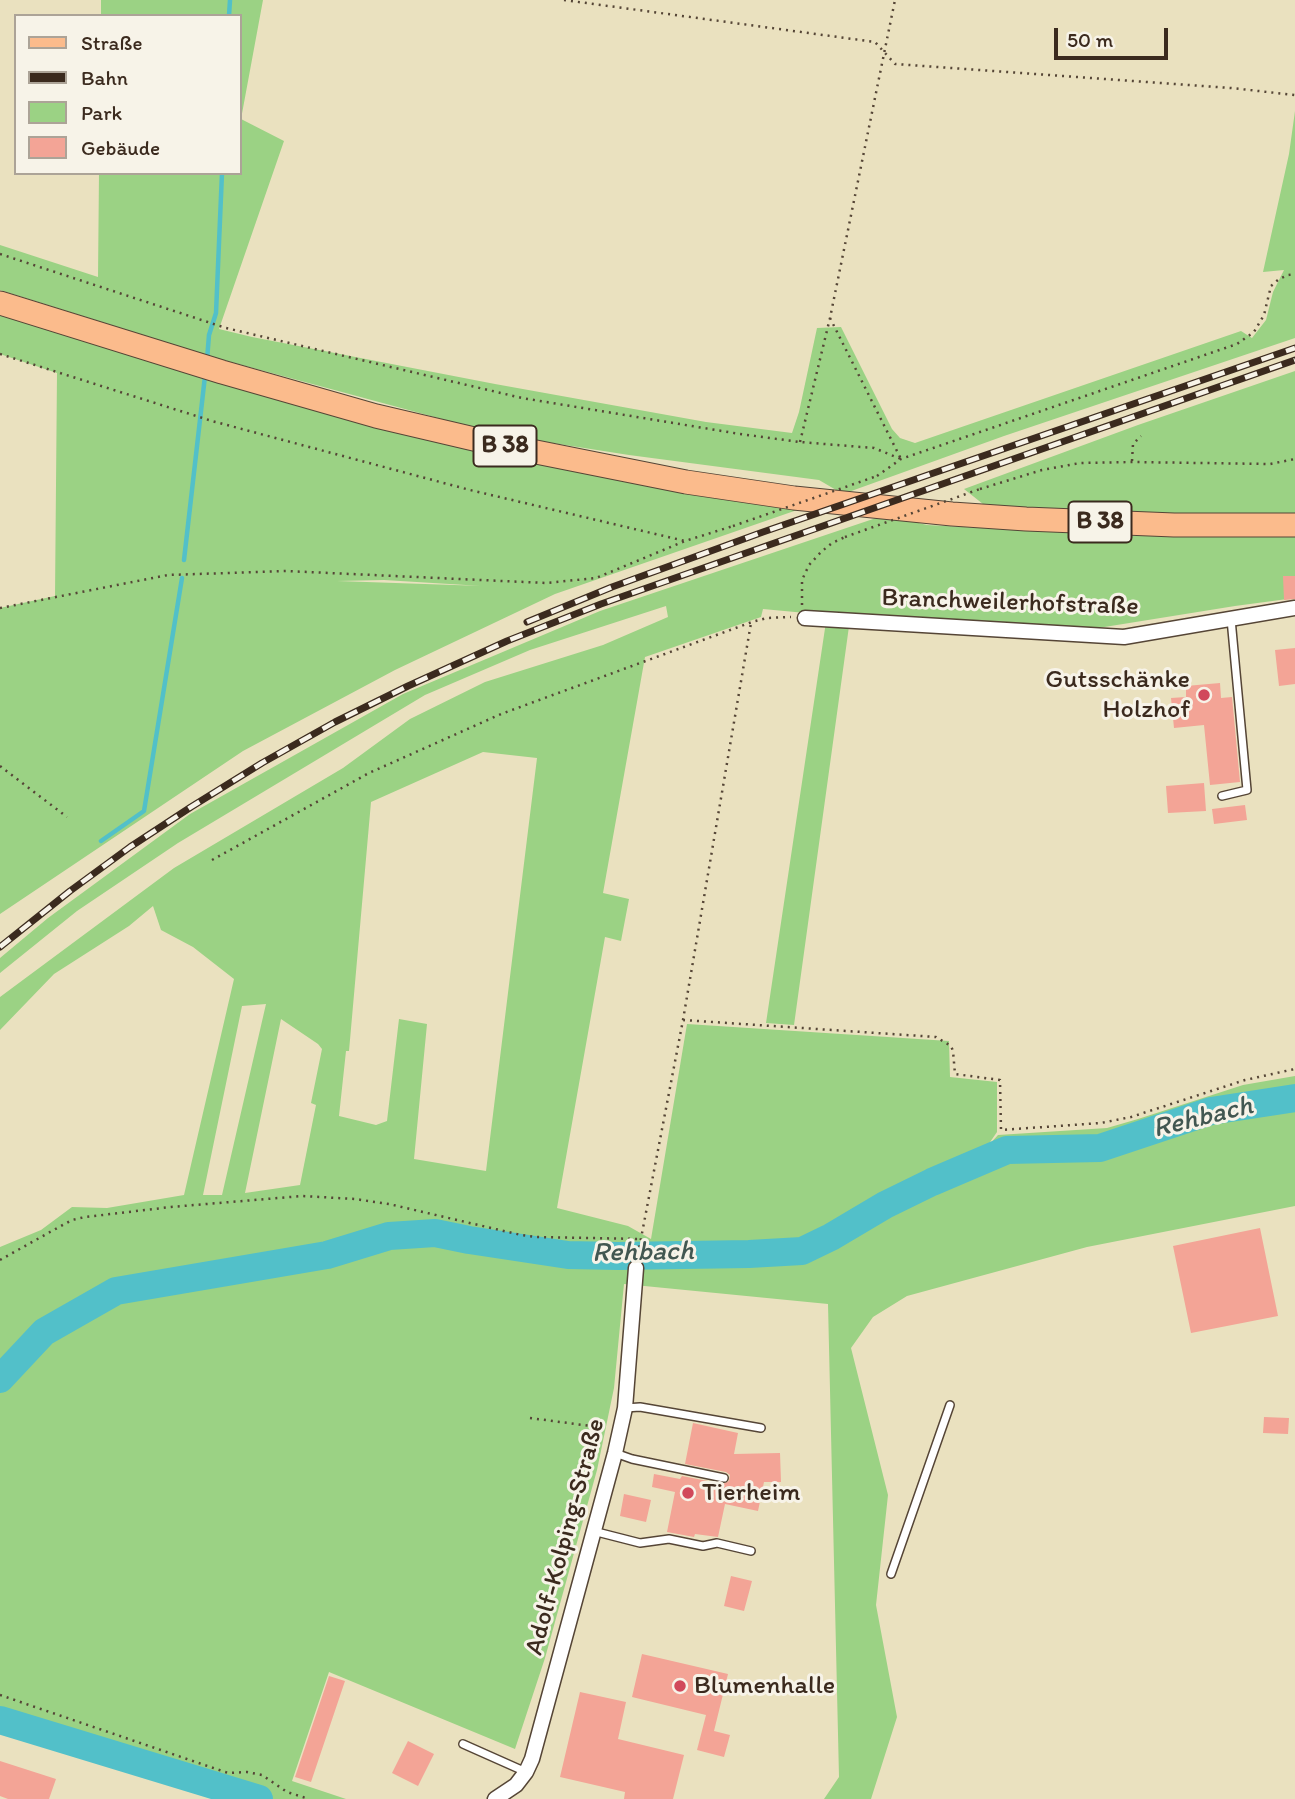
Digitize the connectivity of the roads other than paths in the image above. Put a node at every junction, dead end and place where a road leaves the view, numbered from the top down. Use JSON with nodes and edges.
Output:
{"nodes":[{"id":1,"x":0,"y":303,"type":"edge"},
{"id":2,"x":1295,"y":525,"type":"edge"},
{"id":3,"x":1295,"y":608,"type":"edge"},
{"id":4,"x":805,"y":618,"type":"road end"},
{"id":5,"x":1231,"y":618,"type":"junction"},
{"id":6,"x":1222,"y":796,"type":"dead end"},
{"id":7,"x":636,"y":1268,"type":"dead end"},
{"id":8,"x":950,"y":1405,"type":"dead end"},
{"id":9,"x":625,"y":1408,"type":"junction"},
{"id":10,"x":761,"y":1428,"type":"dead end"},
{"id":11,"x":615,"y":1453,"type":"junction"},
{"id":12,"x":724,"y":1478,"type":"dead end"},
{"id":13,"x":593,"y":1531,"type":"junction"},
{"id":14,"x":751,"y":1551,"type":"dead end"},
{"id":15,"x":891,"y":1574,"type":"dead end"},
{"id":16,"x":463,"y":1744,"type":"dead end"},
{"id":17,"x":526,"y":1772,"type":"junction"},
{"id":18,"x":495,"y":1799,"type":"edge"}],
"edges":[{"from":1,"to":2,"type":"main road","number":"B 38"},
{"from":3,"to":5,"type":"street","name":"Branchweilerhofstraße"},
{"from":4,"to":5,"type":"street","name":"Branchweilerhofstraße"},
{"from":5,"to":6,"type":"lane"},
{"from":7,"to":9,"type":"street","name":"Adolf-Kolping-Straße"},
{"from":8,"to":15,"type":"lane"},
{"from":9,"to":10,"type":"lane"},
{"from":9,"to":11,"type":"street","name":"Adolf-Kolping-Straße"},
{"from":11,"to":12,"type":"lane"},
{"from":11,"to":13,"type":"street","name":"Adolf-Kolping-Straße"},
{"from":13,"to":14,"type":"lane"},
{"from":13,"to":17,"type":"street","name":"Adolf-Kolping-Straße"},
{"from":16,"to":17,"type":"lane"},
{"from":17,"to":18,"type":"street","name":"Adolf-Kolping-Straße"}]}
